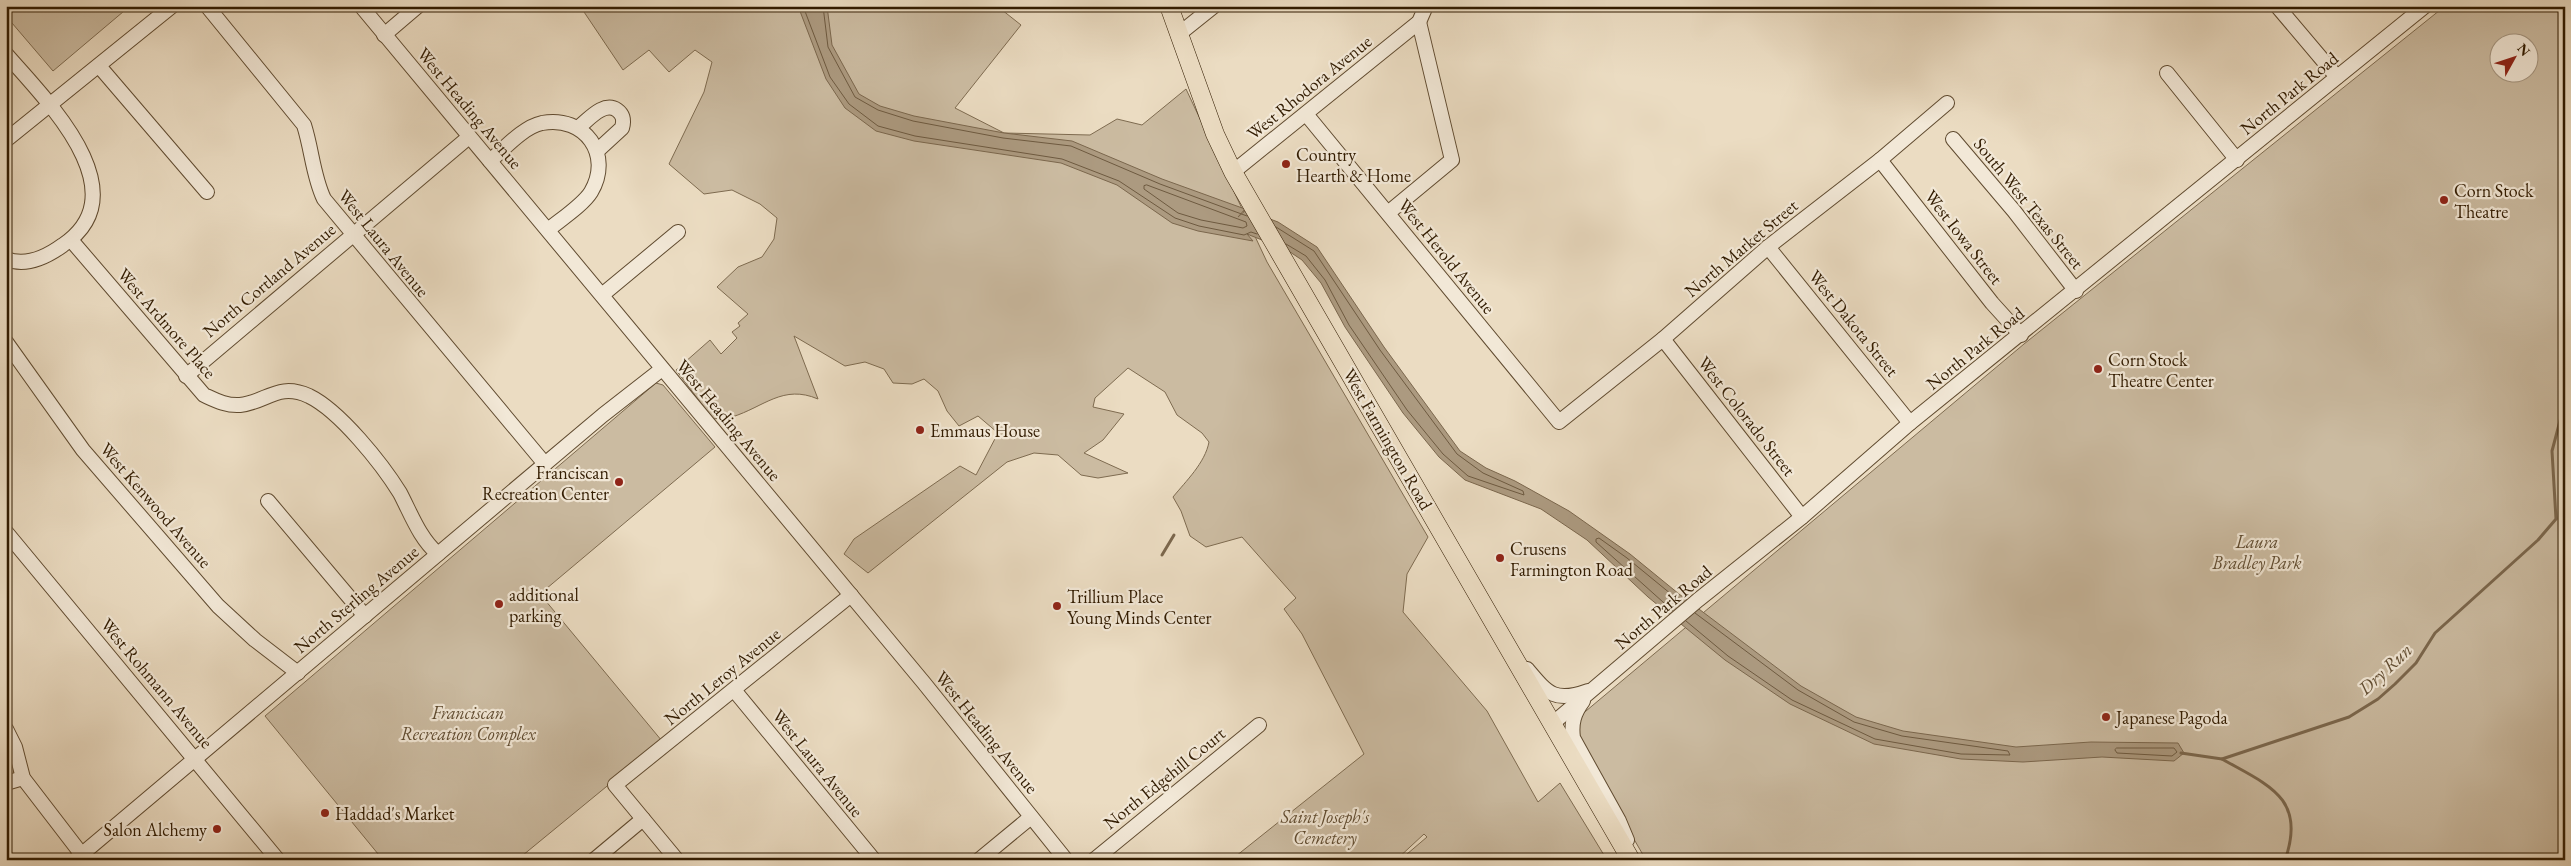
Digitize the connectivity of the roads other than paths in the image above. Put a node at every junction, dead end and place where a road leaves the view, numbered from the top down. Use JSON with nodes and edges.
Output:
{"nodes":[{"id":1,"x":172,"y":6,"type":"edge"},
{"id":2,"x":207,"y":6,"type":"edge"},
{"id":3,"x":361,"y":6,"type":"edge"},
{"id":4,"x":418,"y":6,"type":"edge"},
{"id":5,"x":1169,"y":6,"type":"edge"},
{"id":6,"x":1214,"y":6,"type":"edge"},
{"id":7,"x":1426,"y":6,"type":"edge"},
{"id":8,"x":2278,"y":6,"type":"edge"},
{"id":9,"x":2424,"y":6,"type":"edge"},
{"id":10,"x":1419,"y":22,"type":"junction"},
{"id":11,"x":1179,"y":34,"type":"junction"},
{"id":12,"x":384,"y":35,"type":"junction"},
{"id":13,"x":6,"y":54,"type":"edge"},
{"id":14,"x":99,"y":66,"type":"junction"},
{"id":15,"x":2167,"y":73,"type":"dead end"},
{"id":16,"x":2337,"y":77,"type":"junction"},
{"id":17,"x":1947,"y":103,"type":"dead end"},
{"id":18,"x":50,"y":105,"type":"junction"},
{"id":19,"x":1306,"y":114,"type":"junction"},
{"id":20,"x":579,"y":127,"type":"junction"},
{"id":21,"x":469,"y":137,"type":"junction"},
{"id":22,"x":6,"y":140,"type":"edge"},
{"id":23,"x":1953,"y":140,"type":"dead end"},
{"id":24,"x":597,"y":151,"type":"junction"},
{"id":25,"x":1880,"y":160,"type":"junction"},
{"id":26,"x":2237,"y":160,"type":"junction"},
{"id":27,"x":490,"y":161,"type":"junction"},
{"id":28,"x":1233,"y":172,"type":"junction"},
{"id":29,"x":207,"y":192,"type":"dead end"},
{"id":30,"x":1388,"y":213,"type":"junction"},
{"id":31,"x":548,"y":230,"type":"junction"},
{"id":32,"x":678,"y":232,"type":"dead end"},
{"id":33,"x":351,"y":235,"type":"junction"},
{"id":34,"x":71,"y":240,"type":"junction"},
{"id":35,"x":1768,"y":247,"type":"junction"},
{"id":36,"x":6,"y":259,"type":"edge"},
{"id":37,"x":2076,"y":291,"type":"junction"},
{"id":38,"x":602,"y":295,"type":"junction"},
{"id":39,"x":2021,"y":335,"type":"junction"},
{"id":40,"x":1663,"y":340,"type":"junction"},
{"id":41,"x":6,"y":342,"type":"edge"},
{"id":42,"x":662,"y":369,"type":"junction"},
{"id":43,"x":186,"y":376,"type":"junction"},
{"id":44,"x":1559,"y":422,"type":"joint"},
{"id":45,"x":1910,"y":423,"type":"junction"},
{"id":46,"x":545,"y":464,"type":"junction"},
{"id":47,"x":268,"y":501,"type":"dead end"},
{"id":48,"x":1802,"y":517,"type":"junction"},
{"id":49,"x":6,"y":532,"type":"edge"},
{"id":50,"x":438,"y":554,"type":"junction"},
{"id":51,"x":851,"y":595,"type":"junction"},
{"id":52,"x":366,"y":616,"type":"junction"},
{"id":53,"x":1506,"y":643,"type":"junction"},
{"id":54,"x":298,"y":673,"type":"junction"},
{"id":55,"x":1593,"y":689,"type":"junction"},
{"id":56,"x":734,"y":690,"type":"junction"},
{"id":57,"x":1552,"y":724,"type":"junction"},
{"id":58,"x":1259,"y":725,"type":"dead end"},
{"id":59,"x":6,"y":729,"type":"edge"},
{"id":60,"x":196,"y":758,"type":"junction"},
{"id":61,"x":23,"y":778,"type":"junction"},
{"id":62,"x":6,"y":783,"type":"edge"},
{"id":63,"x":1030,"y":817,"type":"junction"},
{"id":64,"x":643,"y":819,"type":"junction"},
{"id":65,"x":81,"y":858,"type":"edge"},
{"id":66,"x":278,"y":860,"type":"edge"},
{"id":67,"x":594,"y":860,"type":"edge"},
{"id":68,"x":676,"y":860,"type":"edge"},
{"id":69,"x":874,"y":860,"type":"edge"},
{"id":70,"x":979,"y":860,"type":"edge"},
{"id":71,"x":1066,"y":860,"type":"edge"},
{"id":72,"x":1094,"y":860,"type":"edge"},
{"id":73,"x":1633,"y":860,"type":"edge"}],
"edges":[{"from":1,"to":14,"type":"street"},
{"from":2,"to":33,"type":"street","name":"West Laura Avenue"},
{"from":3,"to":12,"type":"street","name":"West Heading Avenue"},
{"from":4,"to":12,"type":"street"},
{"from":5,"to":11,"type":"main road","name":"West Farmington Road"},
{"from":6,"to":11,"type":"street"},
{"from":7,"to":10,"type":"street","name":"West Rhodora Avenue"},
{"from":8,"to":16,"type":"street"},
{"from":9,"to":16,"type":"street","name":"North Park Road"},
{"from":10,"to":19,"type":"street","name":"West Rhodora Avenue"},
{"from":10,"to":30,"type":"street"},
{"from":11,"to":28,"type":"main road","name":"West Farmington Road"},
{"from":12,"to":21,"type":"street","name":"West Heading Avenue"},
{"from":13,"to":18,"type":"street"},
{"from":14,"to":18,"type":"street"},
{"from":14,"to":29,"type":"street"},
{"from":15,"to":26,"type":"street"},
{"from":16,"to":26,"type":"street","name":"North Park Road"},
{"from":17,"to":25,"type":"street","name":"North Market Street"},
{"from":18,"to":22,"type":"street"},
{"from":18,"to":34,"type":"street"},
{"from":19,"to":28,"type":"street","name":"West Rhodora Avenue"},
{"from":19,"to":30,"type":"street","name":"West Herold Avenue"},
{"from":20,"to":24,"type":"street"},
{"from":20,"to":24,"type":"street"},
{"from":20,"to":27,"type":"street"},
{"from":21,"to":27,"type":"street","name":"West Heading Avenue"},
{"from":21,"to":33,"type":"street","name":"North Cortland Avenue"},
{"from":23,"to":37,"type":"street","name":"South West Texas Street"},
{"from":24,"to":31,"type":"street"},
{"from":25,"to":35,"type":"street","name":"North Market Street"},
{"from":25,"to":39,"type":"street","name":"West Iowa Street"},
{"from":26,"to":37,"type":"street","name":"North Park Road"},
{"from":27,"to":31,"type":"street","name":"West Heading Avenue"},
{"from":28,"to":53,"type":"main road","name":"West Farmington Road"},
{"from":30,"to":44,"type":"street","name":"West Herold Avenue"},
{"from":31,"to":38,"type":"street","name":"West Heading Avenue"},
{"from":32,"to":38,"type":"street"},
{"from":33,"to":43,"type":"street","name":"North Cortland Avenue"},
{"from":33,"to":46,"type":"street","name":"West Laura Avenue"},
{"from":34,"to":36,"type":"street"},
{"from":34,"to":43,"type":"street","name":"West Ardmore Place"},
{"from":35,"to":40,"type":"street","name":"North Market Street"},
{"from":35,"to":45,"type":"street","name":"West Dakota Street"},
{"from":37,"to":39,"type":"street","name":"North Park Road"},
{"from":38,"to":42,"type":"street","name":"West Heading Avenue"},
{"from":39,"to":45,"type":"street","name":"North Park Road"},
{"from":40,"to":44,"type":"street","name":"North Market Street"},
{"from":40,"to":48,"type":"street","name":"West Colorado Street"},
{"from":41,"to":54,"type":"street","name":"West Kenwood Avenue"},
{"from":42,"to":46,"type":"street","name":"North Sterling Avenue"},
{"from":42,"to":51,"type":"street","name":"West Heading Avenue"},
{"from":43,"to":50,"type":"street","name":"West Ardmore Place"},
{"from":45,"to":48,"type":"street","name":"North Park Road"},
{"from":46,"to":50,"type":"street","name":"North Sterling Avenue"},
{"from":47,"to":52,"type":"street"},
{"from":48,"to":55,"type":"street","name":"North Park Road"},
{"from":49,"to":60,"type":"street","name":"West Rohmann Avenue"},
{"from":50,"to":52,"type":"street","name":"North Sterling Avenue"},
{"from":51,"to":56,"type":"street","name":"North Leroy Avenue"},
{"from":51,"to":63,"type":"street","name":"West Heading Avenue"},
{"from":52,"to":54,"type":"street","name":"North Sterling Avenue"},
{"from":53,"to":55,"type":"street"},
{"from":53,"to":57,"type":"main road","name":"West Farmington Road"},
{"from":54,"to":60,"type":"street","name":"North Sterling Avenue"},
{"from":55,"to":57,"type":"street","name":"North Park Road"},
{"from":55,"to":73,"type":"street"},
{"from":56,"to":64,"type":"street","name":"North Leroy Avenue"},
{"from":56,"to":69,"type":"street","name":"West Laura Avenue"},
{"from":57,"to":73,"type":"main road","name":"West Farmington Road"},
{"from":58,"to":72,"type":"street","name":"North Edgehill Court"},
{"from":59,"to":61,"type":"street"},
{"from":60,"to":65,"type":"street","name":"North Sterling Avenue"},
{"from":60,"to":66,"type":"street","name":"West Rohmann Avenue"},
{"from":61,"to":62,"type":"street"},
{"from":61,"to":65,"type":"street"},
{"from":63,"to":70,"type":"street"},
{"from":63,"to":71,"type":"street","name":"West Heading Avenue"},
{"from":64,"to":67,"type":"street"},
{"from":64,"to":68,"type":"street"}]}
